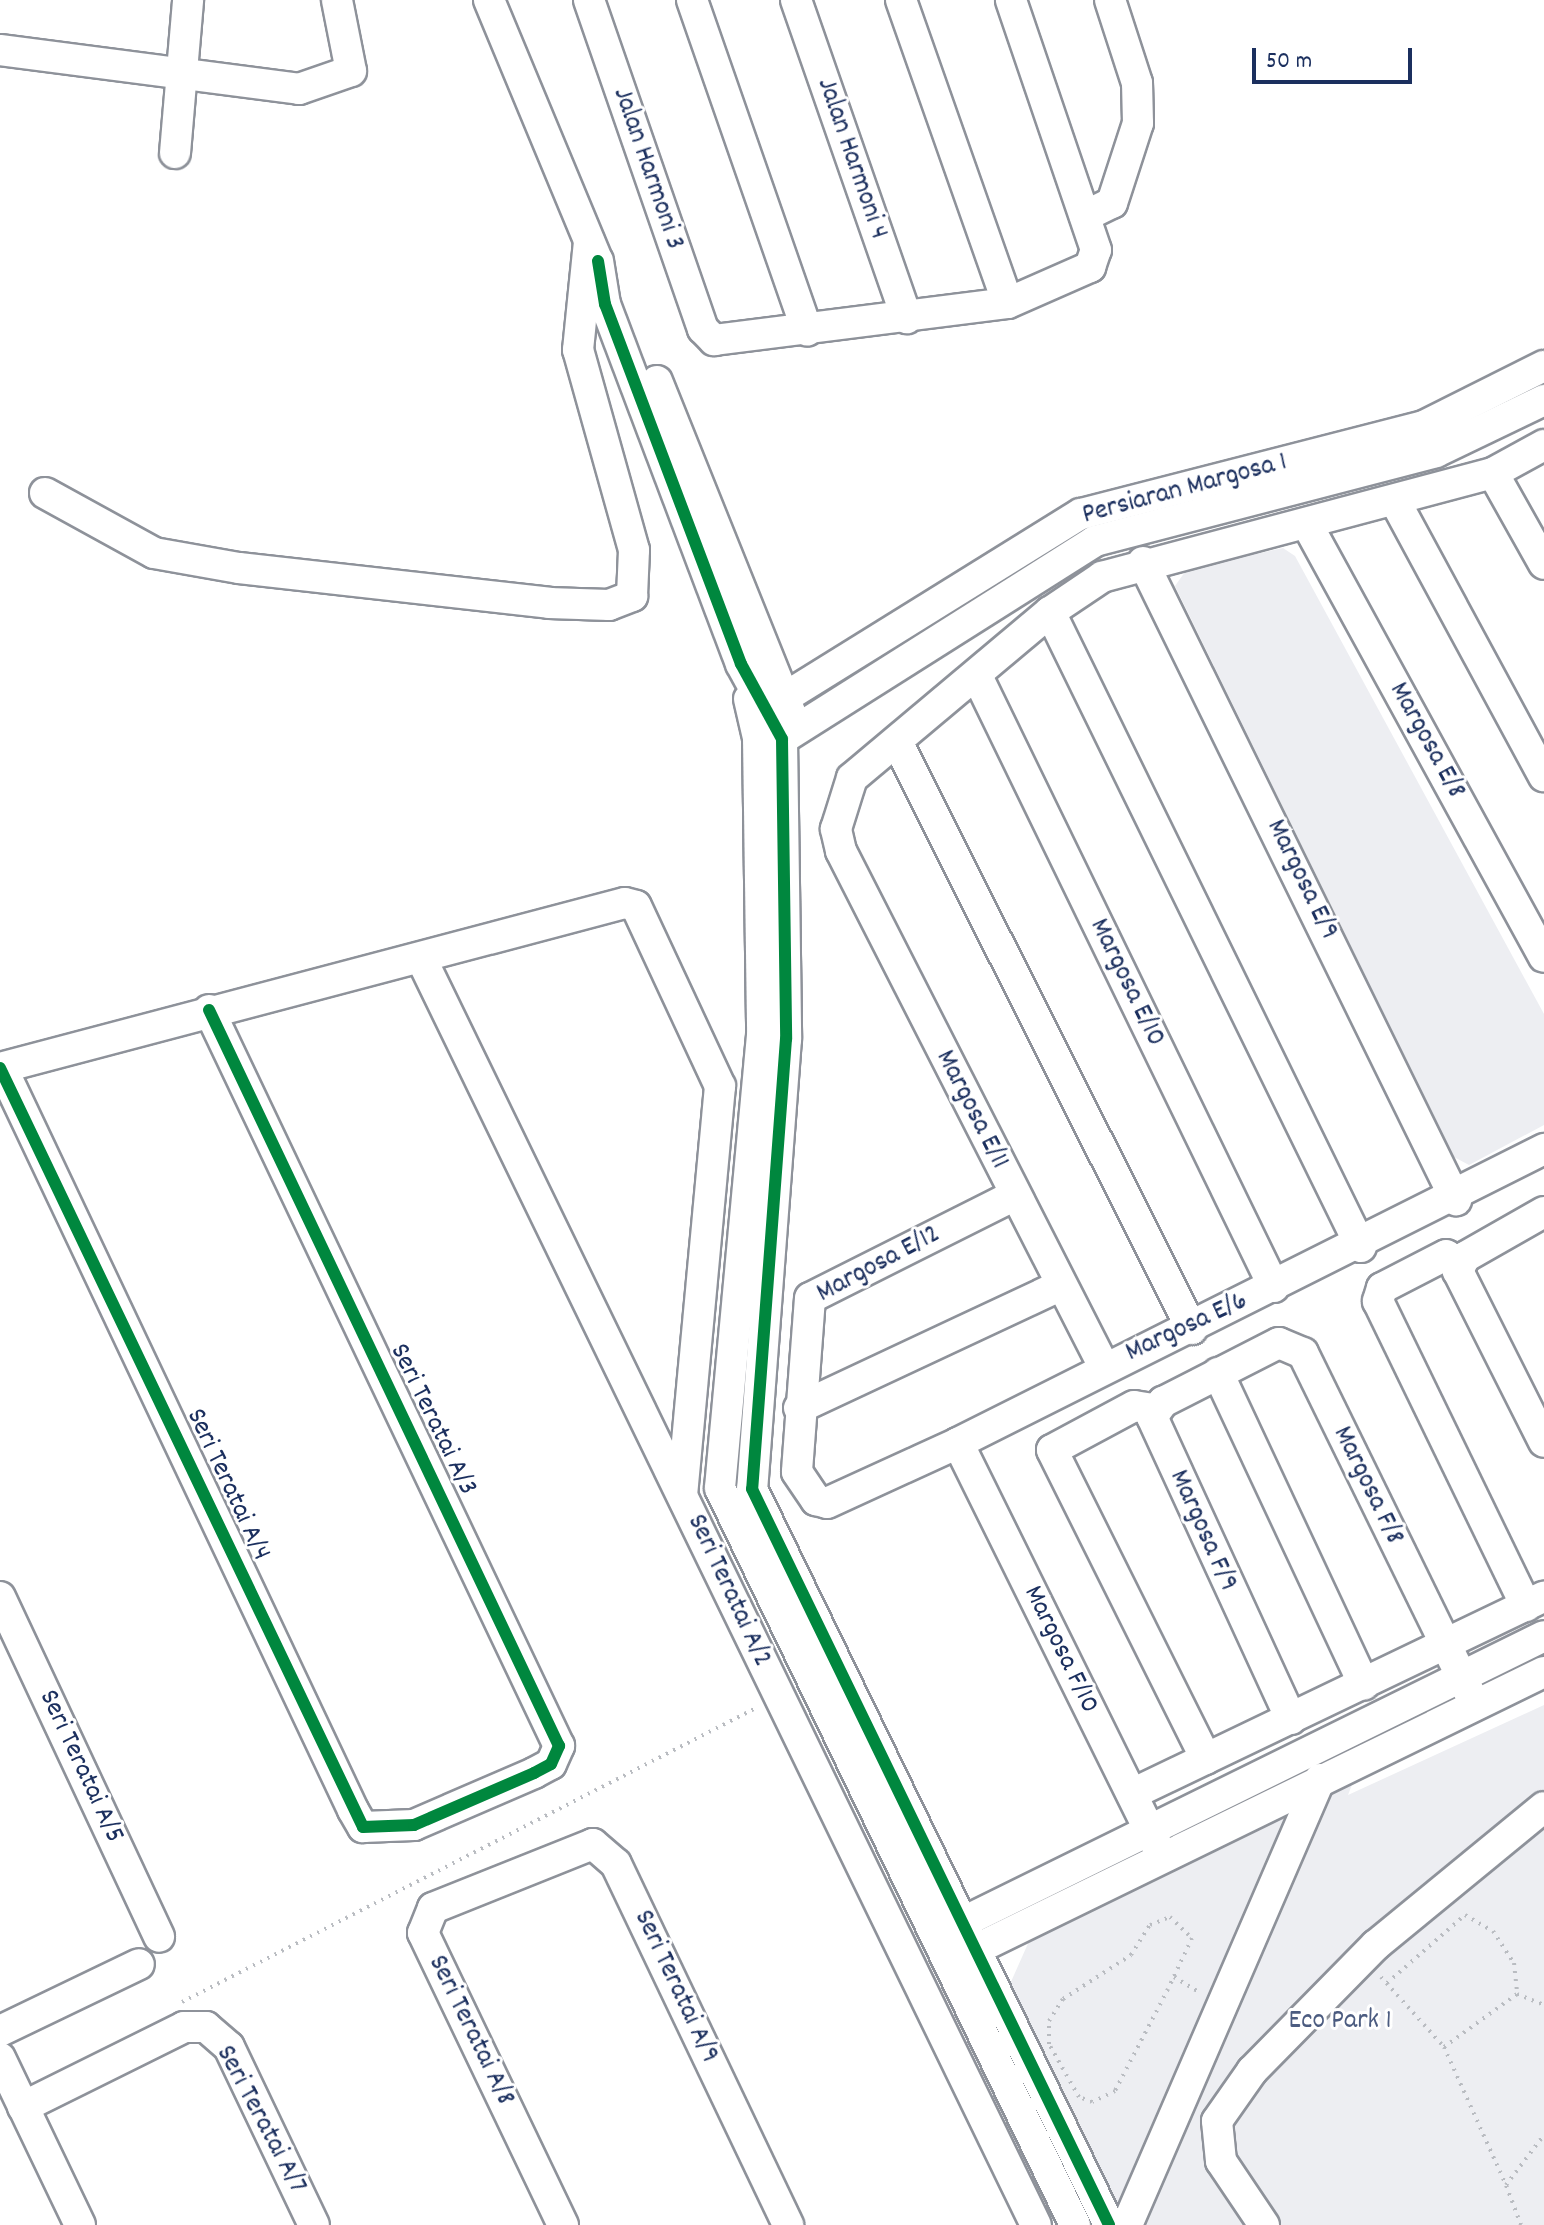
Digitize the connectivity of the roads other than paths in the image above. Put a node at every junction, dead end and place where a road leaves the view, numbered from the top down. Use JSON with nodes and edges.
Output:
{"nodes":[{"id":1,"x":188,"y":0,"type":"edge"},
{"id":2,"x":337,"y":0,"type":"edge"},
{"id":3,"x":489,"y":0,"type":"edge"},
{"id":4,"x":589,"y":0,"type":"edge"},
{"id":5,"x":692,"y":0,"type":"edge"},
{"id":6,"x":796,"y":0,"type":"edge"},
{"id":7,"x":901,"y":0,"type":"edge"},
{"id":8,"x":1011,"y":0,"type":"edge"},
{"id":9,"x":1110,"y":0,"type":"edge"},
{"id":10,"x":0,"y":50,"type":"edge"},
{"id":11,"x":184,"y":72,"type":"junction"},
{"id":12,"x":175,"y":153,"type":"dead end"},
{"id":13,"x":1085,"y":216,"type":"junction"},
{"id":14,"x":593,"y":251,"type":"junction"},
{"id":15,"x":1008,"y":303,"type":"junction"},
{"id":16,"x":907,"y":318,"type":"junction"},
{"id":17,"x":807,"y":331,"type":"junction"},
{"id":18,"x":1544,"y":366,"type":"edge"},
{"id":19,"x":1544,"y":400,"type":"edge"},
{"id":20,"x":1544,"y":445,"type":"edge"},
{"id":21,"x":1493,"y":473,"type":"junction"},
{"id":22,"x":45,"y":493,"type":"dead end"},
{"id":23,"x":1216,"y":495,"type":"junction"},
{"id":24,"x":1395,"y":501,"type":"junction"},
{"id":25,"x":1308,"y":526,"type":"junction"},
{"id":26,"x":1225,"y":542,"type":"junction"},
{"id":27,"x":1143,"y":562,"type":"junction"},
{"id":28,"x":1544,"y":564,"type":"edge"},
{"id":29,"x":1050,"y":612,"type":"junction"},
{"id":30,"x":755,"y":664,"type":"junction"},
{"id":31,"x":978,"y":678,"type":"junction"},
{"id":32,"x":781,"y":716,"type":"junction"},
{"id":33,"x":897,"y":742,"type":"junction"},
{"id":34,"x":1544,"y":776,"type":"edge"},
{"id":35,"x":1544,"y":957,"type":"edge"},
{"id":36,"x":421,"y":958,"type":"junction"},
{"id":37,"x":209,"y":1010,"type":"junction"},
{"id":38,"x":1,"y":1068,"type":"edge"},
{"id":39,"x":1544,"y":1149,"type":"edge"},
{"id":40,"x":1015,"y":1195,"type":"junction"},
{"id":41,"x":1456,"y":1200,"type":"junction"},
{"id":42,"x":1540,"y":1225,"type":"edge"},
{"id":43,"x":1361,"y":1247,"type":"junction"},
{"id":44,"x":1458,"y":1263,"type":"junction"},
{"id":45,"x":1061,"y":1285,"type":"junction"},
{"id":46,"x":1274,"y":1287,"type":"junction"},
{"id":47,"x":1192,"y":1329,"type":"junction"},
{"id":48,"x":1104,"y":1367,"type":"junction"},
{"id":49,"x":1218,"y":1373,"type":"junction"},
{"id":50,"x":799,"y":1408,"type":"junction"},
{"id":51,"x":1153,"y":1409,"type":"junction"},
{"id":52,"x":1544,"y":1442,"type":"edge"},
{"id":53,"x":958,"y":1443,"type":"junction"},
{"id":54,"x":682,"y":1493,"type":"junction"},
{"id":55,"x":827,"y":1503,"type":"joint"},
{"id":56,"x":0,"y":1597,"type":"edge"},
{"id":57,"x":1535,"y":1602,"type":"edge"},
{"id":58,"x":1544,"y":1636,"type":"edge"},
{"id":59,"x":1446,"y":1644,"type":"junction"},
{"id":60,"x":1544,"y":1672,"type":"edge"},
{"id":61,"x":1461,"y":1674,"type":"junction"},
{"id":62,"x":1364,"y":1685,"type":"junction"},
{"id":63,"x":1475,"y":1704,"type":"junction"},
{"id":64,"x":1291,"y":1719,"type":"junction"},
{"id":65,"x":1206,"y":1759,"type":"junction"},
{"id":66,"x":1320,"y":1779,"type":"junction"},
{"id":67,"x":1132,"y":1794,"type":"junction"},
{"id":68,"x":1544,"y":1807,"type":"edge"},
{"id":69,"x":465,"y":1809,"type":"joint"},
{"id":70,"x":1157,"y":1845,"type":"junction"},
{"id":71,"x":505,"y":1876,"type":"joint"},
{"id":72,"x":159,"y":1937,"type":"dead end"},
{"id":73,"x":952,"y":1944,"type":"junction"},
{"id":74,"x":139,"y":1964,"type":"dead end"},
{"id":75,"x":0,"y":2031,"type":"edge"},
{"id":76,"x":0,"y":2058,"type":"edge"},
{"id":77,"x":23,"y":2107,"type":"junction"},
{"id":78,"x":80,"y":2225,"type":"edge"},
{"id":79,"x":314,"y":2225,"type":"edge"},
{"id":80,"x":563,"y":2225,"type":"edge"},
{"id":81,"x":788,"y":2225,"type":"edge"},
{"id":82,"x":1036,"y":2225,"type":"edge"},
{"id":83,"x":1075,"y":2225,"type":"edge"},
{"id":84,"x":1109,"y":2225,"type":"edge"},
{"id":85,"x":1127,"y":2225,"type":"edge"},
{"id":86,"x":1264,"y":2225,"type":"edge"}],
"edges":[{"from":1,"to":11,"type":"street"},
{"from":2,"to":11,"type":"street"},
{"from":3,"to":14,"type":"street"},
{"from":4,"to":17,"type":"street","name":"Jalan Harmoni 3"},
{"from":5,"to":17,"type":"street"},
{"from":6,"to":16,"type":"street","name":"Jalan Harmoni 4"},
{"from":7,"to":15,"type":"street"},
{"from":8,"to":13,"type":"street"},
{"from":9,"to":13,"type":"street"},
{"from":10,"to":11,"type":"street"},
{"from":11,"to":12,"type":"street"},
{"from":13,"to":15,"type":"street"},
{"from":14,"to":22,"type":"street"},
{"from":14,"to":30,"type":"street"},
{"from":15,"to":16,"type":"street"},
{"from":16,"to":17,"type":"street"},
{"from":18,"to":23,"type":"street","name":"Persiaran Margosa 1"},
{"from":19,"to":23,"type":"street","name":"Persiaran Margosa 1"},
{"from":20,"to":21,"type":"street"},
{"from":21,"to":24,"type":"street"},
{"from":21,"to":28,"type":"street"},
{"from":23,"to":26,"type":"street"},
{"from":23,"to":32,"type":"street","name":"Persiaran Margosa 1"},
{"from":23,"to":32,"type":"street","name":"Persiaran Margosa 1"},
{"from":24,"to":25,"type":"street"},
{"from":24,"to":34,"type":"street"},
{"from":25,"to":26,"type":"street"},
{"from":25,"to":35,"type":"street","name":"Margosa E/8"},
{"from":26,"to":27,"type":"street"},
{"from":27,"to":29,"type":"street"},
{"from":27,"to":41,"type":"street","name":"Margosa E/9"},
{"from":29,"to":31,"type":"street"},
{"from":29,"to":43,"type":"street"},
{"from":30,"to":32,"type":"street"},
{"from":30,"to":32,"type":"street"},
{"from":31,"to":33,"type":"street"},
{"from":31,"to":46,"type":"street","name":"Margosa E/10"},
{"from":32,"to":73,"type":"street"},
{"from":33,"to":40,"type":"street","name":"Margosa E/11"},
{"from":33,"to":47,"type":"street"},
{"from":36,"to":37,"type":"street"},
{"from":36,"to":54,"type":"street","name":"Seri Teratai A/2"},
{"from":36,"to":54,"type":"street"},
{"from":37,"to":38,"type":"street"},
{"from":37,"to":69,"type":"street","name":"Seri Teratai A/3"},
{"from":38,"to":69,"type":"street","name":"Seri Teratai A/4"},
{"from":39,"to":41,"type":"street","name":"Margosa E/6"},
{"from":40,"to":45,"type":"street","name":"Margosa E/11"},
{"from":40,"to":50,"type":"street","name":"Margosa E/12"},
{"from":41,"to":43,"type":"street","name":"Margosa E/6"},
{"from":42,"to":44,"type":"street"},
{"from":43,"to":46,"type":"street","name":"Margosa E/6"},
{"from":44,"to":52,"type":"street"},
{"from":44,"to":57,"type":"street"},
{"from":45,"to":48,"type":"street","name":"Margosa E/11"},
{"from":45,"to":50,"type":"street"},
{"from":46,"to":47,"type":"street","name":"Margosa E/6"},
{"from":47,"to":48,"type":"street","name":"Margosa E/6"},
{"from":48,"to":53,"type":"street","name":"Margosa E/6"},
{"from":49,"to":51,"type":"street"},
{"from":49,"to":59,"type":"street","name":"Margosa F/8"},
{"from":49,"to":62,"type":"street"},
{"from":50,"to":55,"type":"street","name":"Margosa E/12"},
{"from":51,"to":64,"type":"street","name":"Margosa F/9"},
{"from":51,"to":65,"type":"street"},
{"from":53,"to":55,"type":"street","name":"Margosa E/6"},
{"from":53,"to":67,"type":"street","name":"Margosa F/10"},
{"from":54,"to":82,"type":"street","name":"Seri Teratai A/2"},
{"from":56,"to":72,"type":"street","name":"Seri Teratai A/5"},
{"from":57,"to":59,"type":"street"},
{"from":58,"to":61,"type":"street"},
{"from":59,"to":61,"type":"street","name":"Margosa F/8"},
{"from":59,"to":62,"type":"street"},
{"from":60,"to":63,"type":"street"},
{"from":61,"to":63,"type":"street","name":"Margosa F/8"},
{"from":61,"to":70,"type":"street"},
{"from":62,"to":64,"type":"street"},
{"from":63,"to":66,"type":"street"},
{"from":64,"to":65,"type":"street"},
{"from":65,"to":67,"type":"street"},
{"from":66,"to":70,"type":"street"},
{"from":66,"to":85,"type":"street"},
{"from":67,"to":70,"type":"street","name":"Margosa F/10"},
{"from":68,"to":86,"type":"street"},
{"from":70,"to":73,"type":"street"},
{"from":71,"to":80,"type":"street","name":"Seri Teratai A/8"},
{"from":71,"to":81,"type":"street","name":"Seri Teratai A/9"},
{"from":73,"to":83,"type":"street"},
{"from":73,"to":84,"type":"street"},
{"from":74,"to":75,"type":"street"},
{"from":76,"to":77,"type":"street"},
{"from":77,"to":78,"type":"street"},
{"from":77,"to":79,"type":"street","name":"Seri Teratai A/7"}]}
